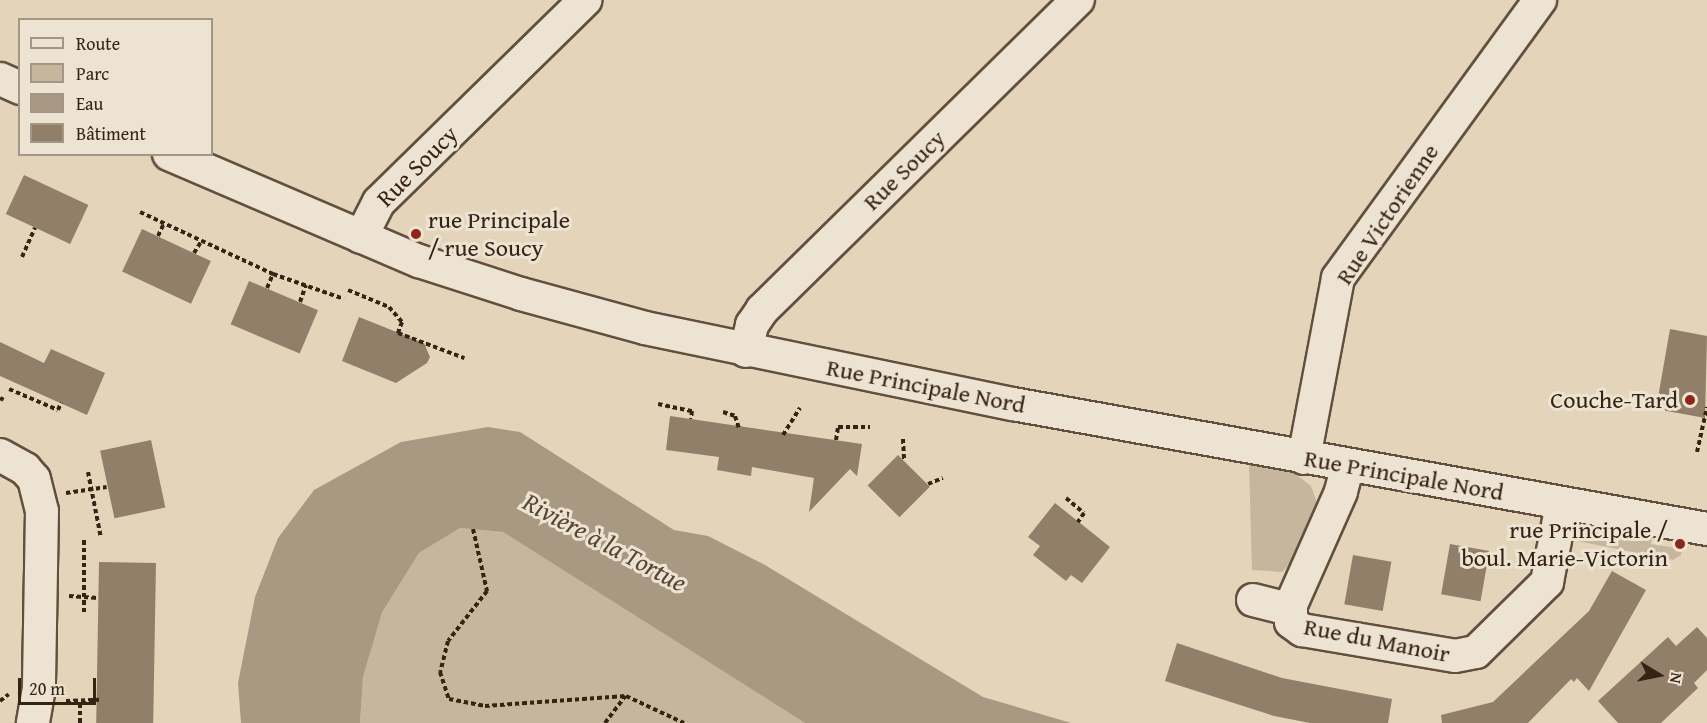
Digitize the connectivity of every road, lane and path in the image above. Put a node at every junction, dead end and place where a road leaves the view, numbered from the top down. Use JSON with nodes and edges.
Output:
{"nodes":[{"id":1,"x":585,"y":0,"type":"edge"},
{"id":2,"x":1078,"y":0,"type":"edge"},
{"id":3,"x":1540,"y":0,"type":"edge"},
{"id":4,"x":0,"y":79,"type":"edge"},
{"id":5,"x":18,"y":87,"type":"edge"},
{"id":6,"x":174,"y":156,"type":"edge"},
{"id":7,"x":140,"y":212,"type":"dead end"},
{"id":8,"x":164,"y":223,"type":"junction"},
{"id":9,"x":35,"y":228,"type":"dead end"},
{"id":10,"x":158,"y":236,"type":"dead end"},
{"id":11,"x":361,"y":237,"type":"junction"},
{"id":12,"x":202,"y":240,"type":"junction"},
{"id":13,"x":194,"y":253,"type":"dead end"},
{"id":14,"x":22,"y":257,"type":"dead end"},
{"id":15,"x":273,"y":274,"type":"junction"},
{"id":16,"x":306,"y":285,"type":"junction"},
{"id":17,"x":267,"y":288,"type":"dead end"},
{"id":18,"x":348,"y":290,"type":"dead end"},
{"id":19,"x":344,"y":299,"type":"dead end"},
{"id":20,"x":300,"y":302,"type":"dead end"},
{"id":21,"x":746,"y":351,"type":"junction"},
{"id":22,"x":464,"y":358,"type":"dead end"},
{"id":23,"x":9,"y":389,"type":"dead end"},
{"id":24,"x":61,"y":403,"type":"dead end"},
{"id":25,"x":658,"y":404,"type":"dead end"},
{"id":26,"x":1707,"y":407,"type":"edge"},
{"id":27,"x":800,"y":408,"type":"dead end"},
{"id":28,"x":723,"y":412,"type":"dead end"},
{"id":29,"x":691,"y":419,"type":"dead end"},
{"id":30,"x":870,"y":427,"type":"dead end"},
{"id":31,"x":739,"y":428,"type":"dead end"},
{"id":32,"x":783,"y":435,"type":"dead end"},
{"id":33,"x":903,"y":439,"type":"dead end"},
{"id":34,"x":836,"y":440,"type":"dead end"},
{"id":35,"x":1697,"y":452,"type":"dead end"},
{"id":36,"x":0,"y":455,"type":"edge"},
{"id":37,"x":1304,"y":458,"type":"junction"},
{"id":38,"x":904,"y":461,"type":"dead end"},
{"id":39,"x":1347,"y":465,"type":"junction"},
{"id":40,"x":88,"y":472,"type":"dead end"},
{"id":41,"x":943,"y":478,"type":"dead end"},
{"id":42,"x":928,"y":484,"type":"dead end"},
{"id":43,"x":107,"y":487,"type":"dead end"},
{"id":44,"x":92,"y":489,"type":"junction"},
{"id":45,"x":40,"y":498,"type":"junction"},
{"id":46,"x":1066,"y":498,"type":"dead end"},
{"id":47,"x":1562,"y":504,"type":"junction"},
{"id":48,"x":1078,"y":522,"type":"dead end"},
{"id":49,"x":473,"y":529,"type":"dead end"},
{"id":50,"x":1707,"y":529,"type":"edge"},
{"id":51,"x":84,"y":537,"type":"dead end"},
{"id":52,"x":101,"y":538,"type":"dead end"},
{"id":53,"x":1253,"y":600,"type":"dead end"},
{"id":54,"x":1290,"y":609,"type":"junction"},
{"id":55,"x":84,"y":612,"type":"dead end"},
{"id":56,"x":10,"y":693,"type":"dead end"},
{"id":57,"x":626,"y":696,"type":"junction"},
{"id":58,"x":80,"y":700,"type":"dead end"},
{"id":59,"x":0,"y":701,"type":"edge"},
{"id":60,"x":33,"y":723,"type":"edge"},
{"id":61,"x":80,"y":723,"type":"edge"},
{"id":62,"x":605,"y":723,"type":"edge"},
{"id":63,"x":684,"y":723,"type":"edge"}],
"edges":[{"from":1,"to":11,"type":"street","name":"Rue Soucy"},
{"from":2,"to":21,"type":"street","name":"Rue Soucy"},
{"from":3,"to":37,"type":"street","name":"Rue Victorienne"},
{"from":4,"to":5,"type":"street"},
{"from":6,"to":11,"type":"street","name":"Rue Principale Nord"},
{"from":7,"to":8,"type":"path"},
{"from":8,"to":10,"type":"path"},
{"from":8,"to":12,"type":"path"},
{"from":9,"to":14,"type":"path"},
{"from":11,"to":21,"type":"street","name":"Rue Principale Nord"},
{"from":12,"to":13,"type":"path"},
{"from":12,"to":15,"type":"path"},
{"from":15,"to":16,"type":"path"},
{"from":15,"to":17,"type":"path"},
{"from":16,"to":19,"type":"path"},
{"from":16,"to":20,"type":"path"},
{"from":18,"to":22,"type":"path"},
{"from":21,"to":37,"type":"street","name":"Rue Principale Nord"},
{"from":23,"to":24,"type":"path"},
{"from":25,"to":29,"type":"path"},
{"from":26,"to":35,"type":"path"},
{"from":27,"to":32,"type":"path"},
{"from":28,"to":31,"type":"path"},
{"from":30,"to":34,"type":"path"},
{"from":33,"to":38,"type":"path"},
{"from":36,"to":45,"type":"street"},
{"from":37,"to":39,"type":"street","name":"Rue Principale Nord"},
{"from":39,"to":47,"type":"street","name":"Rue Principale Nord"},
{"from":39,"to":54,"type":"street","name":"Rue du Manoir"},
{"from":40,"to":44,"type":"path"},
{"from":41,"to":42,"type":"path"},
{"from":43,"to":44,"type":"path"},
{"from":44,"to":45,"type":"path"},
{"from":44,"to":52,"type":"path"},
{"from":45,"to":60,"type":"street"},
{"from":46,"to":48,"type":"path"},
{"from":47,"to":50,"type":"street","name":"Rue Principale Nord"},
{"from":47,"to":54,"type":"street","name":"Rue du Manoir"},
{"from":49,"to":57,"type":"path"},
{"from":51,"to":55,"type":"path"},
{"from":53,"to":54,"type":"street","name":"Rue du Manoir"},
{"from":56,"to":59,"type":"path"},
{"from":57,"to":62,"type":"path"},
{"from":57,"to":63,"type":"path"},
{"from":58,"to":61,"type":"path"}]}
